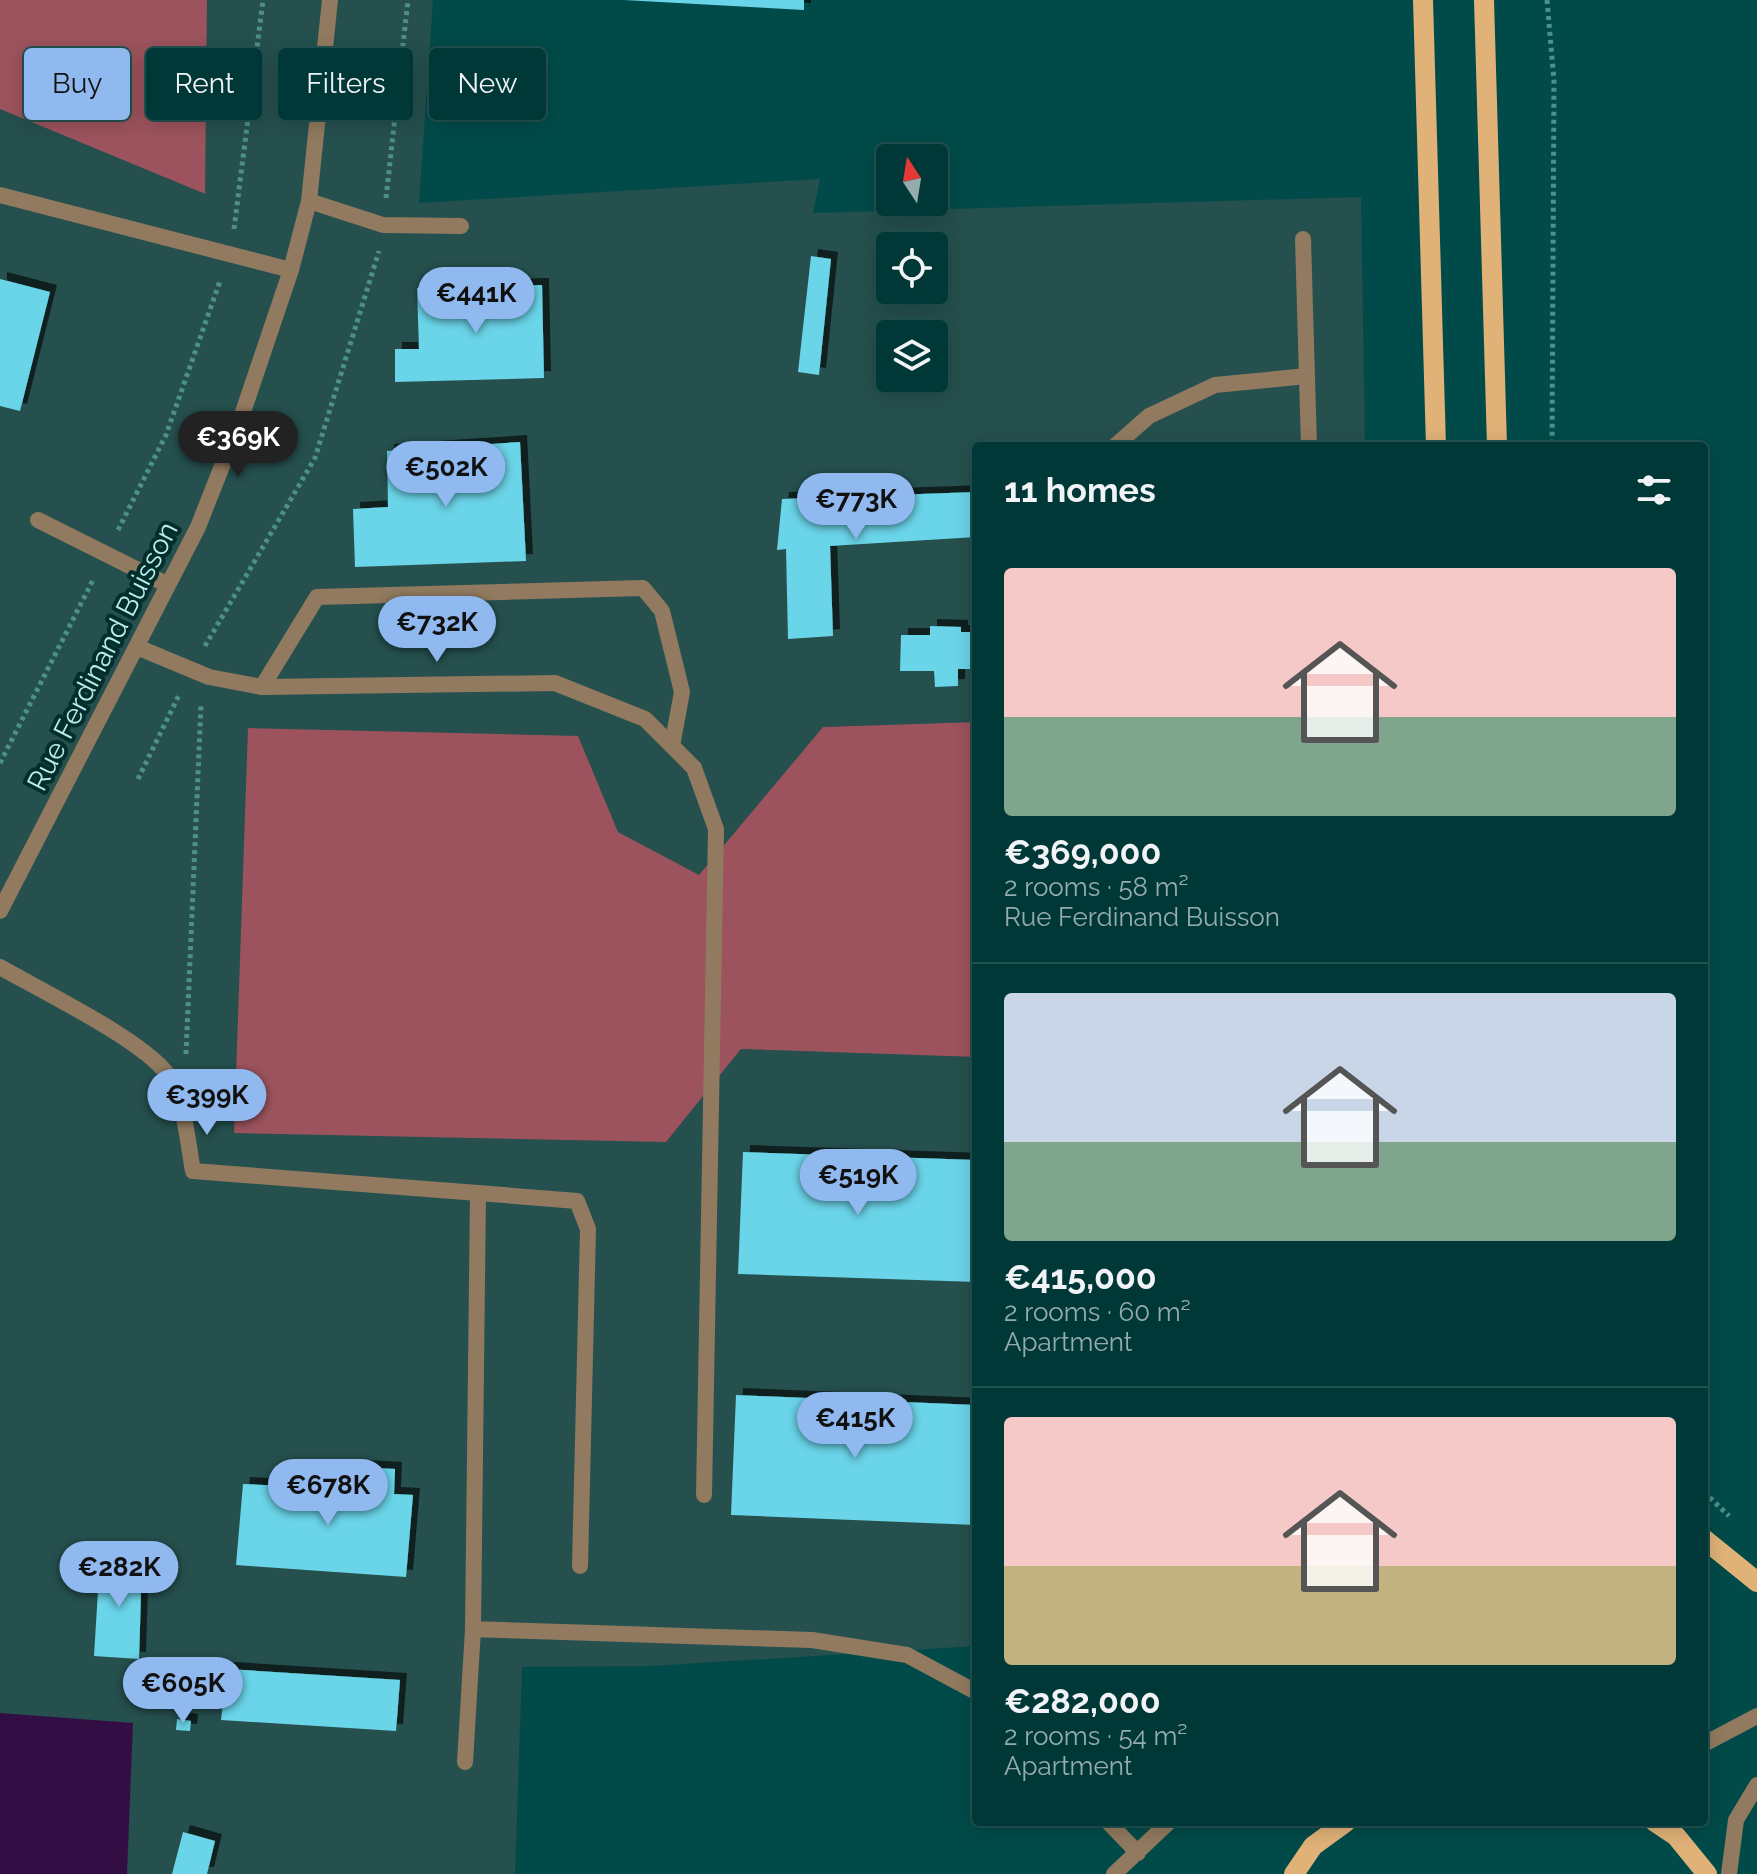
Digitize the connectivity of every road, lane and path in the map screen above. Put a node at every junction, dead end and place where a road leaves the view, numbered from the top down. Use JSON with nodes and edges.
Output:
{"nodes":[{"id":1,"x":263,"y":0,"type":"edge"},
{"id":2,"x":330,"y":0,"type":"edge"},
{"id":3,"x":408,"y":0,"type":"edge"},
{"id":4,"x":1423,"y":0,"type":"edge"},
{"id":5,"x":1484,"y":0,"type":"edge"},
{"id":6,"x":1547,"y":0,"type":"edge"},
{"id":7,"x":0,"y":195,"type":"edge"},
{"id":8,"x":309,"y":201,"type":"junction"},
{"id":9,"x":383,"y":225,"type":"junction"},
{"id":10,"x":461,"y":226,"type":"dead end"},
{"id":11,"x":1303,"y":239,"type":"dead end"},
{"id":12,"x":229,"y":255,"type":"junction"},
{"id":13,"x":291,"y":270,"type":"junction"},
{"id":14,"x":1307,"y":376,"type":"junction"},
{"id":15,"x":1120,"y":442,"type":"edge"},
{"id":16,"x":1309,"y":442,"type":"edge"},
{"id":17,"x":1436,"y":442,"type":"edge"},
{"id":18,"x":1497,"y":442,"type":"edge"},
{"id":19,"x":1552,"y":442,"type":"edge"},
{"id":20,"x":38,"y":520,"type":"dead end"},
{"id":21,"x":106,"y":554,"type":"junction"},
{"id":22,"x":166,"y":584,"type":"junction"},
{"id":23,"x":137,"y":647,"type":"junction"},
{"id":24,"x":197,"y":672,"type":"junction"},
{"id":25,"x":262,"y":687,"type":"junction"},
{"id":26,"x":672,"y":746,"type":"junction"},
{"id":27,"x":0,"y":763,"type":"edge"},
{"id":28,"x":138,"y":779,"type":"dead end"},
{"id":29,"x":0,"y":911,"type":"edge"},
{"id":30,"x":0,"y":967,"type":"edge"},
{"id":31,"x":186,"y":1055,"type":"dead end"},
{"id":32,"x":478,"y":1193,"type":"junction"},
{"id":33,"x":704,"y":1495,"type":"dead end"},
{"id":34,"x":1708,"y":1542,"type":"edge"},
{"id":35,"x":580,"y":1566,"type":"dead end"},
{"id":36,"x":1757,"y":1582,"type":"edge"},
{"id":37,"x":473,"y":1629,"type":"junction"},
{"id":38,"x":972,"y":1690,"type":"edge"},
{"id":39,"x":1757,"y":1716,"type":"edge"},
{"id":40,"x":1708,"y":1742,"type":"edge"},
{"id":41,"x":465,"y":1762,"type":"dead end"},
{"id":42,"x":1757,"y":1785,"type":"edge"},
{"id":43,"x":1112,"y":1826,"type":"edge"},
{"id":44,"x":1165,"y":1826,"type":"edge"},
{"id":45,"x":1340,"y":1826,"type":"edge"},
{"id":46,"x":1661,"y":1826,"type":"edge"},
{"id":47,"x":1138,"y":1853,"type":"junction"},
{"id":48,"x":1114,"y":1874,"type":"edge"},
{"id":49,"x":1294,"y":1874,"type":"edge"},
{"id":50,"x":1707,"y":1874,"type":"edge"},
{"id":51,"x":1729,"y":1874,"type":"edge"}],
"edges":[{"from":1,"to":12,"type":"path"},
{"from":2,"to":8,"type":"street","name":"Rue Ferdinand Buisson"},
{"from":3,"to":9,"type":"path"},
{"from":4,"to":17,"type":"main road"},
{"from":5,"to":18,"type":"main road"},
{"from":6,"to":19,"type":"path"},
{"from":7,"to":12,"type":"street"},
{"from":8,"to":9,"type":"street"},
{"from":8,"to":13,"type":"street","name":"Rue Ferdinand Buisson"},
{"from":9,"to":10,"type":"street"},
{"from":9,"to":24,"type":"path"},
{"from":11,"to":14,"type":"street"},
{"from":12,"to":13,"type":"street"},
{"from":12,"to":21,"type":"path"},
{"from":13,"to":22,"type":"street","name":"Rue Ferdinand Buisson"},
{"from":14,"to":15,"type":"street"},
{"from":14,"to":16,"type":"street"},
{"from":20,"to":21,"type":"street"},
{"from":21,"to":22,"type":"street"},
{"from":21,"to":27,"type":"path"},
{"from":22,"to":23,"type":"street","name":"Rue Ferdinand Buisson"},
{"from":23,"to":24,"type":"street"},
{"from":23,"to":29,"type":"street","name":"Rue Ferdinand Buisson"},
{"from":24,"to":25,"type":"street"},
{"from":24,"to":28,"type":"path"},
{"from":24,"to":31,"type":"path"},
{"from":25,"to":26,"type":"street"},
{"from":25,"to":26,"type":"street"},
{"from":26,"to":33,"type":"street"},
{"from":30,"to":32,"type":"street"},
{"from":32,"to":35,"type":"street"},
{"from":32,"to":37,"type":"street"},
{"from":34,"to":36,"type":"main road"},
{"from":37,"to":38,"type":"street"},
{"from":37,"to":41,"type":"street"},
{"from":39,"to":40,"type":"street"},
{"from":42,"to":51,"type":"street"},
{"from":43,"to":47,"type":"street"},
{"from":44,"to":47,"type":"street"},
{"from":45,"to":49,"type":"main road"},
{"from":46,"to":50,"type":"main road"},
{"from":47,"to":48,"type":"street"}]}
